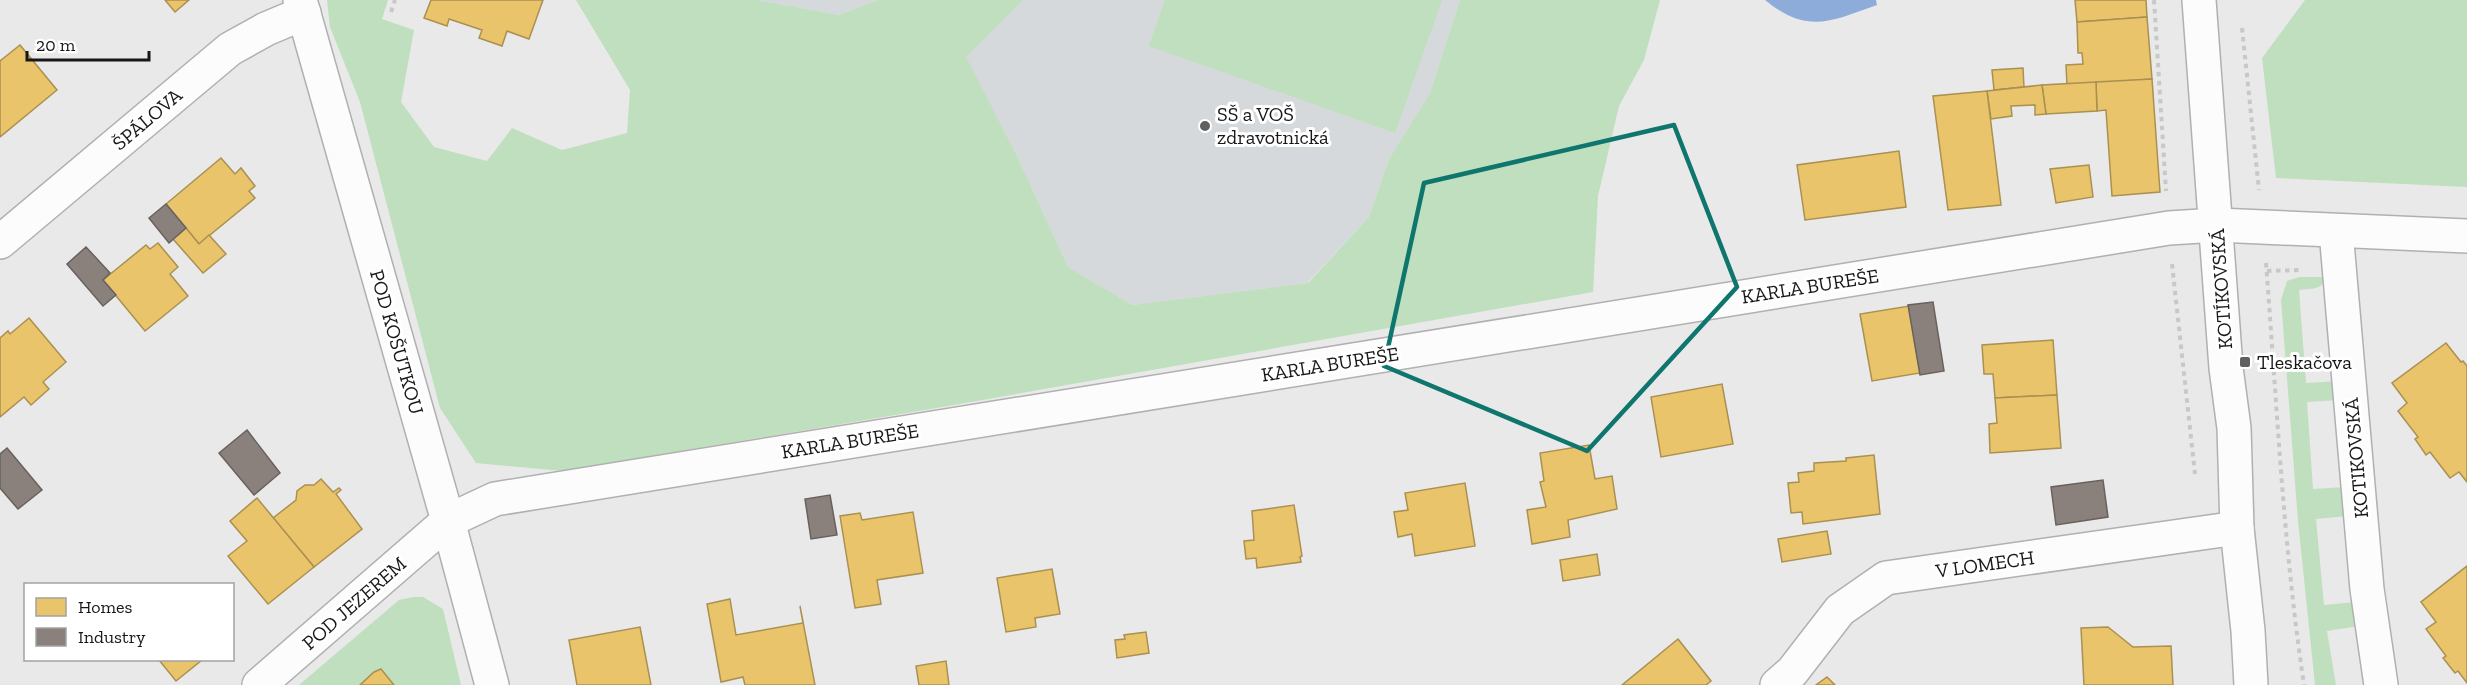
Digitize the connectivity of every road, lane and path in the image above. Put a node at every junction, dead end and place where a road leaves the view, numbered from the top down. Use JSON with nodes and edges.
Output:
{"nodes":[{"id":1,"x":395,"y":0,"type":"edge"},
{"id":2,"x":2154,"y":0,"type":"edge"},
{"id":3,"x":2199,"y":0,"type":"edge"},
{"id":4,"x":302,"y":7,"type":"edge"},
{"id":5,"x":391,"y":12,"type":"dead end"},
{"id":6,"x":2241,"y":21,"type":"dead end"},
{"id":7,"x":2217,"y":225,"type":"junction"},
{"id":8,"x":2263,"y":227,"type":"junction"},
{"id":9,"x":2169,"y":228,"type":"junction"},
{"id":10,"x":2336,"y":231,"type":"junction"},
{"id":11,"x":2467,"y":236,"type":"edge"},
{"id":12,"x":0,"y":242,"type":"edge"},
{"id":13,"x":2195,"y":475,"type":"dead end"},
{"id":14,"x":448,"y":521,"type":"junction"},
{"id":15,"x":2237,"y":528,"type":"junction"},
{"id":16,"x":259,"y":685,"type":"edge"},
{"id":17,"x":492,"y":685,"type":"edge"},
{"id":18,"x":1777,"y":685,"type":"edge"},
{"id":19,"x":2251,"y":685,"type":"edge"},
{"id":20,"x":2304,"y":685,"type":"edge"},
{"id":21,"x":2381,"y":685,"type":"edge"}],
"edges":[{"from":1,"to":5,"type":"path"},
{"from":2,"to":9,"type":"path"},
{"from":3,"to":7,"type":"street","name":"KOTÍKOVSKÁ"},
{"from":4,"to":12,"type":"street","name":"ŠPÁLOVA"},
{"from":4,"to":14,"type":"street","name":"POD KOŠUTKOU"},
{"from":6,"to":8,"type":"path"},
{"from":7,"to":8,"type":"street"},
{"from":7,"to":9,"type":"street","name":"KARLA BUREŠE"},
{"from":7,"to":15,"type":"street","name":"KOTÍKOVSKÁ"},
{"from":8,"to":10,"type":"street"},
{"from":8,"to":20,"type":"path"},
{"from":9,"to":13,"type":"path"},
{"from":9,"to":14,"type":"street","name":"KARLA BUREŠE"},
{"from":10,"to":11,"type":"street"},
{"from":10,"to":21,"type":"street","name":"KOTIKOVSKÁ"},
{"from":14,"to":16,"type":"street","name":"POD JEZEREM"},
{"from":14,"to":17,"type":"street","name":"POD KOŠUTKOU"},
{"from":15,"to":18,"type":"street","name":"V LOMECH"},
{"from":15,"to":19,"type":"street","name":"KOTÍKOVSKÁ"}]}
